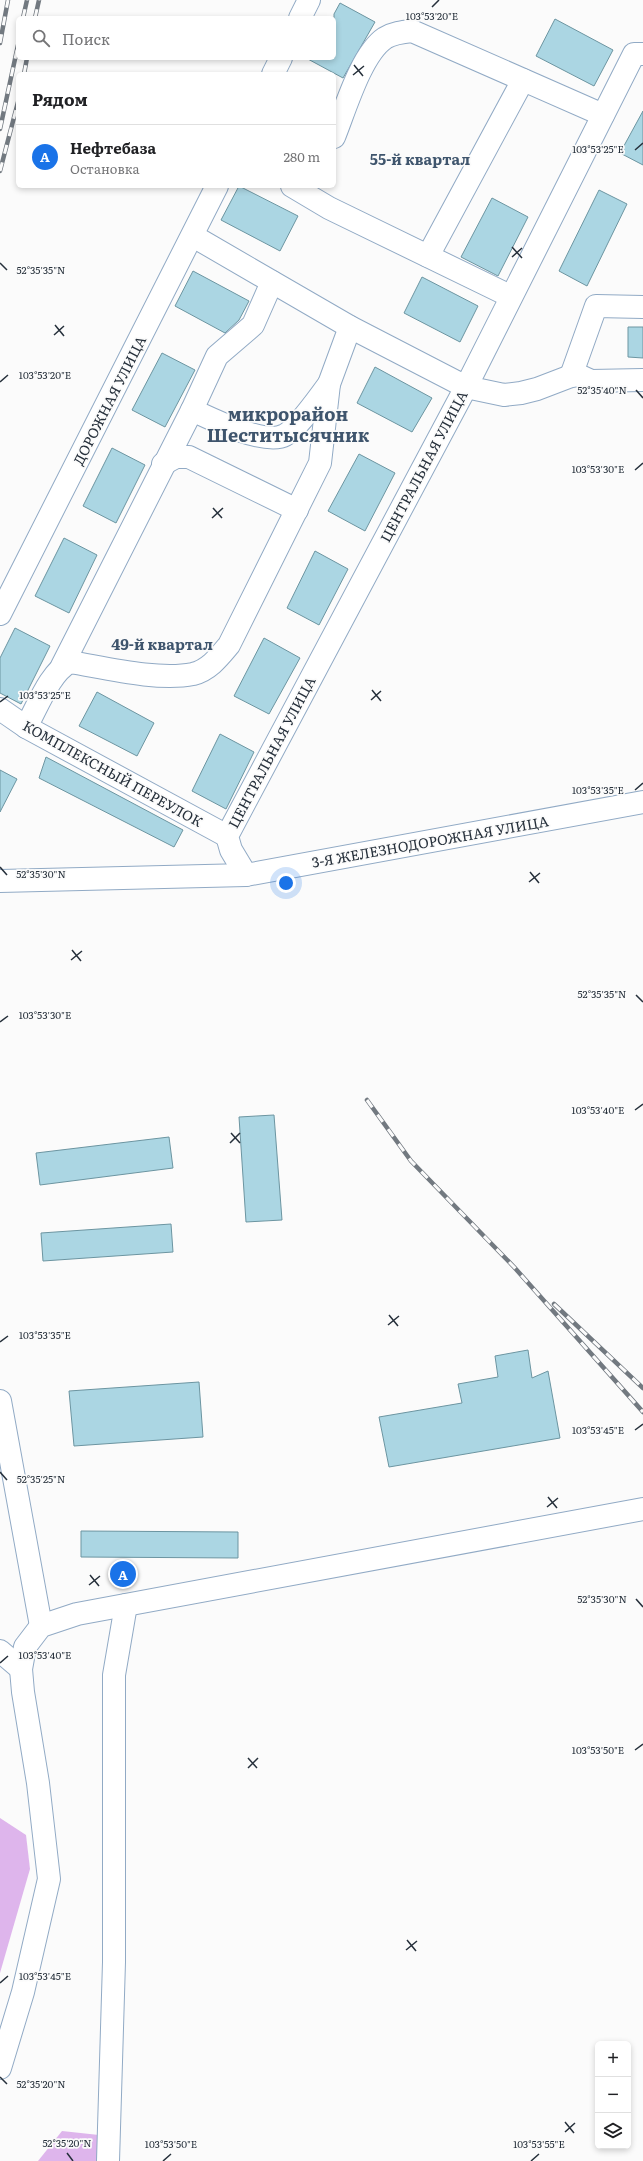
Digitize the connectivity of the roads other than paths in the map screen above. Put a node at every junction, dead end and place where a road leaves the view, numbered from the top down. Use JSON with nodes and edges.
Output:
{"nodes":[{"id":1,"x":309,"y":0,"type":"edge"},
{"id":2,"x":301,"y":16,"type":"edge"},
{"id":3,"x":639,"y":54,"type":"edge"},
{"id":4,"x":279,"y":60,"type":"edge"},
{"id":5,"x":274,"y":72,"type":"edge"},
{"id":6,"x":523,"y":80,"type":"junction"},
{"id":7,"x":603,"y":115,"type":"junction"},
{"id":8,"x":336,"y":132,"type":"edge"},
{"id":9,"x":216,"y":188,"type":"edge"},
{"id":10,"x":295,"y":188,"type":"edge"},
{"id":11,"x":318,"y":188,"type":"edge"},
{"id":12,"x":329,"y":208,"type":"junction"},
{"id":13,"x":193,"y":236,"type":"junction"},
{"id":14,"x":428,"y":256,"type":"junction"},
{"id":15,"x":272,"y":282,"type":"junction"},
{"id":16,"x":510,"y":296,"type":"junction"},
{"id":17,"x":643,"y":307,"type":"edge"},
{"id":18,"x":350,"y":327,"type":"junction"},
{"id":19,"x":571,"y":376,"type":"junction"},
{"id":20,"x":643,"y":380,"type":"edge"},
{"id":21,"x":329,"y":384,"type":"junction"},
{"id":22,"x":466,"y":387,"type":"junction"},
{"id":23,"x":192,"y":410,"type":"junction"},
{"id":24,"x":164,"y":464,"type":"junction"},
{"id":25,"x":296,"y":510,"type":"junction"},
{"id":26,"x":0,"y":614,"type":"edge"},
{"id":27,"x":62,"y":666,"type":"junction"},
{"id":28,"x":0,"y":709,"type":"edge"},
{"id":29,"x":26,"y":727,"type":"junction"},
{"id":30,"x":643,"y":802,"type":"edge"},
{"id":31,"x":227,"y":836,"type":"junction"},
{"id":32,"x":246,"y":875,"type":"junction"},
{"id":33,"x":0,"y":881,"type":"edge"},
{"id":34,"x":0,"y":1401,"type":"edge"},
{"id":35,"x":643,"y":1509,"type":"edge"},
{"id":36,"x":126,"y":1605,"type":"junction"},
{"id":37,"x":42,"y":1626,"type":"junction"},
{"id":38,"x":0,"y":1651,"type":"edge"},
{"id":39,"x":21,"y":1669,"type":"junction"},
{"id":40,"x":0,"y":2068,"type":"edge"},
{"id":41,"x":108,"y":2161,"type":"edge"}],
"edges":[{"from":1,"to":2,"type":"street"},
{"from":3,"to":7,"type":"street","name":"ЦЕНТРАЛЬНАЯ УЛИЦА"},
{"from":4,"to":5,"type":"street"},
{"from":6,"to":7,"type":"street"},
{"from":6,"to":8,"type":"street"},
{"from":6,"to":14,"type":"street"},
{"from":7,"to":16,"type":"street","name":"ЦЕНТРАЛЬНАЯ УЛИЦА"},
{"from":9,"to":13,"type":"street","name":"ДОРОЖНАЯ УЛИЦА"},
{"from":10,"to":12,"type":"street"},
{"from":11,"to":12,"type":"street"},
{"from":12,"to":14,"type":"street"},
{"from":13,"to":15,"type":"street"},
{"from":13,"to":26,"type":"street","name":"ДОРОЖНАЯ УЛИЦА"},
{"from":14,"to":16,"type":"street"},
{"from":15,"to":18,"type":"street"},
{"from":15,"to":23,"type":"street"},
{"from":16,"to":22,"type":"street","name":"ЦЕНТРАЛЬНАЯ УЛИЦА"},
{"from":17,"to":19,"type":"street"},
{"from":18,"to":21,"type":"street"},
{"from":18,"to":22,"type":"street"},
{"from":19,"to":20,"type":"street"},
{"from":19,"to":22,"type":"street"},
{"from":21,"to":23,"type":"street"},
{"from":21,"to":25,"type":"street"},
{"from":22,"to":31,"type":"street","name":"ЦЕНТРАЛЬНАЯ УЛИЦА"},
{"from":23,"to":24,"type":"street"},
{"from":24,"to":25,"type":"street"},
{"from":24,"to":27,"type":"street"},
{"from":25,"to":27,"type":"street"},
{"from":27,"to":29,"type":"street"},
{"from":28,"to":29,"type":"street","name":"КОМПЛЕКСНЫЙ ПЕРЕУЛОК"},
{"from":29,"to":31,"type":"street","name":"КОМПЛЕКСНЫЙ ПЕРЕУЛОК"},
{"from":30,"to":32,"type":"street","name":"3-Я ЖЕЛЕЗНОДОРОЖНАЯ УЛИЦА"},
{"from":31,"to":32,"type":"street","name":"ЦЕНТРАЛЬНАЯ УЛИЦА"},
{"from":32,"to":33,"type":"street","name":"3-Я ЖЕЛЕЗНОДОРОЖНАЯ УЛИЦА"},
{"from":34,"to":37,"type":"street"},
{"from":35,"to":36,"type":"street"},
{"from":36,"to":37,"type":"street"},
{"from":36,"to":41,"type":"street"},
{"from":37,"to":39,"type":"street"},
{"from":38,"to":39,"type":"street"},
{"from":39,"to":40,"type":"street"}]}
